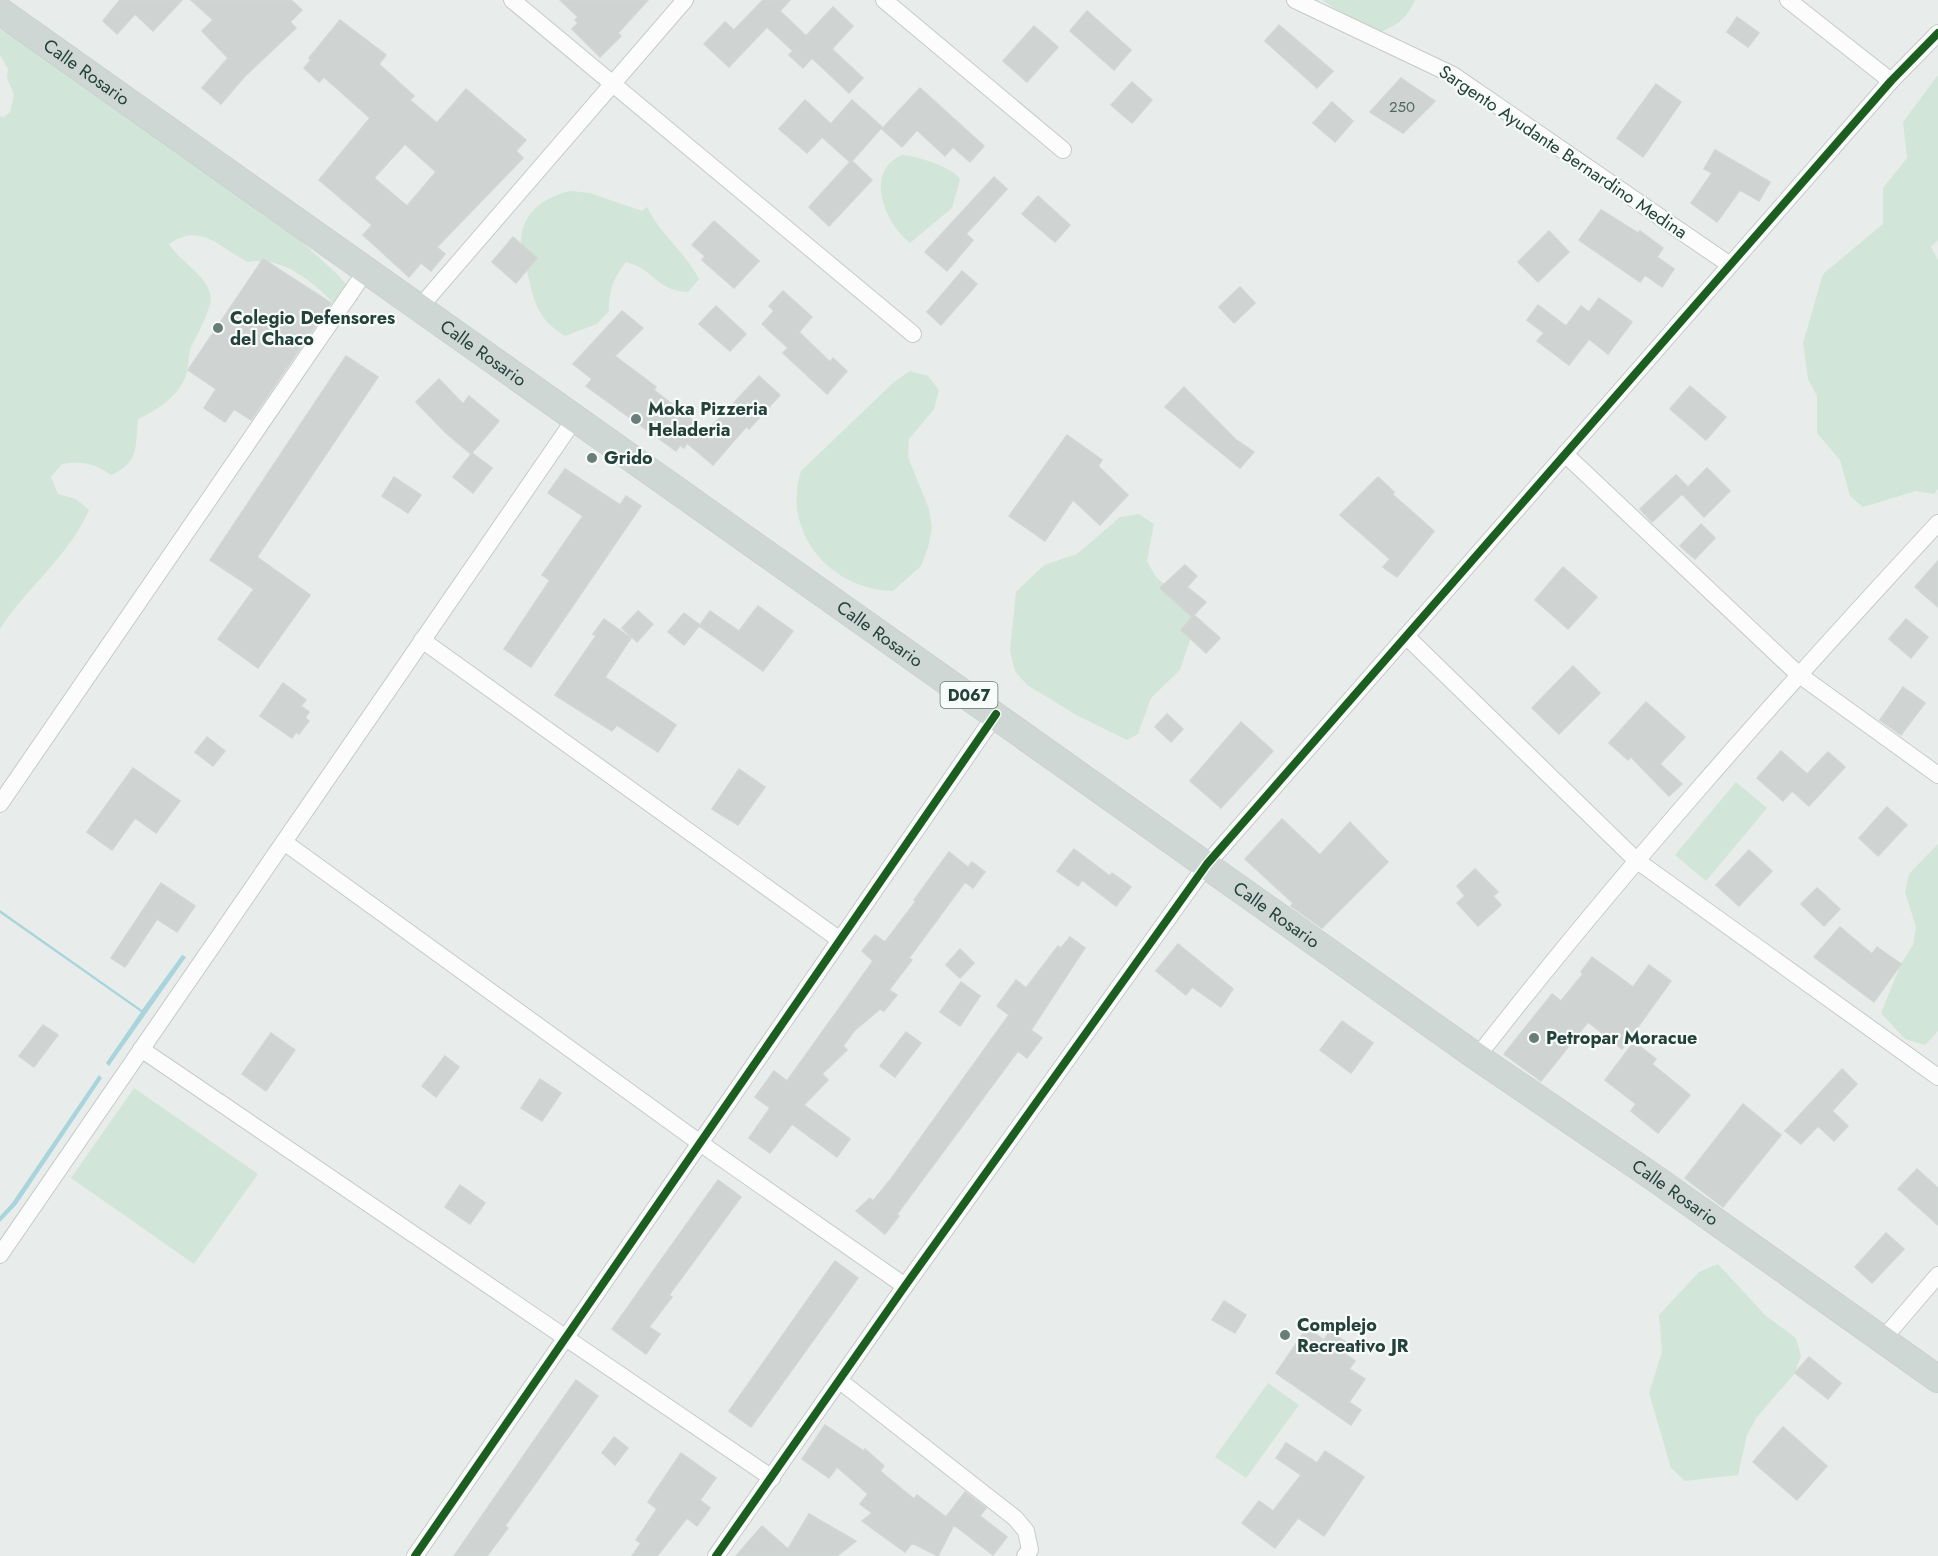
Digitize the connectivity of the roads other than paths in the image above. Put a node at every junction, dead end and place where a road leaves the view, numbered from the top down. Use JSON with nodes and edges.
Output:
{"nodes":[{"id":1,"x":512,"y":0,"type":"edge"},
{"id":2,"x":686,"y":0,"type":"edge"},
{"id":3,"x":884,"y":0,"type":"edge"},
{"id":4,"x":1295,"y":0,"type":"edge"},
{"id":5,"x":1788,"y":0,"type":"edge"},
{"id":6,"x":0,"y":11,"type":"edge"},
{"id":7,"x":1938,"y":33,"type":"edge"},
{"id":8,"x":1892,"y":81,"type":"junction"},
{"id":9,"x":611,"y":84,"type":"junction"},
{"id":10,"x":1063,"y":150,"type":"dead end"},
{"id":11,"x":1730,"y":265,"type":"junction"},
{"id":12,"x":367,"y":269,"type":"junction"},
{"id":13,"x":420,"y":307,"type":"junction"},
{"id":14,"x":913,"y":334,"type":"dead end"},
{"id":15,"x":576,"y":417,"type":"junction"},
{"id":16,"x":1565,"y":454,"type":"junction"},
{"id":17,"x":1938,"y":523,"type":"edge"},
{"id":18,"x":1406,"y":636,"type":"junction"},
{"id":19,"x":423,"y":640,"type":"junction"},
{"id":20,"x":1798,"y":674,"type":"junction"},
{"id":21,"x":996,"y":714,"type":"junction"},
{"id":22,"x":1938,"y":775,"type":"edge"},
{"id":23,"x":0,"y":804,"type":"edge"},
{"id":24,"x":284,"y":842,"type":"junction"},
{"id":25,"x":1636,"y":860,"type":"junction"},
{"id":26,"x":1207,"y":864,"type":"junction"},
{"id":27,"x":840,"y":940,"type":"junction"},
{"id":28,"x":141,"y":1049,"type":"junction"},
{"id":29,"x":1477,"y":1057,"type":"junction"},
{"id":30,"x":1938,"y":1077,"type":"edge"},
{"id":31,"x":700,"y":1143,"type":"junction"},
{"id":32,"x":0,"y":1255,"type":"edge"},
{"id":33,"x":1938,"y":1275,"type":"edge"},
{"id":34,"x":905,"y":1286,"type":"junction"},
{"id":35,"x":567,"y":1339,"type":"junction"},
{"id":36,"x":1883,"y":1339,"type":"junction"},
{"id":37,"x":1938,"y":1379,"type":"edge"},
{"id":38,"x":840,"y":1381,"type":"junction"},
{"id":39,"x":772,"y":1478,"type":"junction"},
{"id":40,"x":415,"y":1556,"type":"edge"},
{"id":41,"x":716,"y":1556,"type":"edge"},
{"id":42,"x":1025,"y":1556,"type":"edge"}],
"edges":[{"from":1,"to":9,"type":"street"},
{"from":2,"to":9,"type":"street"},
{"from":3,"to":10,"type":"street"},
{"from":4,"to":11,"type":"street","name":"Sargento Ayudante Bernardino Medina"},
{"from":5,"to":8,"type":"street"},
{"from":6,"to":12,"type":"main road","name":"Calle Rosario","number":"D067"},
{"from":7,"to":8,"type":"street"},
{"from":8,"to":11,"type":"street"},
{"from":9,"to":13,"type":"street"},
{"from":9,"to":14,"type":"street"},
{"from":11,"to":16,"type":"street"},
{"from":12,"to":13,"type":"main road","name":"Calle Rosario","number":"D067"},
{"from":12,"to":23,"type":"street"},
{"from":13,"to":15,"type":"main road","name":"Calle Rosario","number":"D067"},
{"from":15,"to":19,"type":"street"},
{"from":15,"to":21,"type":"main road","name":"Calle Rosario","number":"D067"},
{"from":16,"to":18,"type":"street"},
{"from":16,"to":20,"type":"street"},
{"from":17,"to":20,"type":"street"},
{"from":18,"to":25,"type":"street"},
{"from":18,"to":26,"type":"street"},
{"from":19,"to":24,"type":"street"},
{"from":19,"to":27,"type":"street"},
{"from":20,"to":22,"type":"street"},
{"from":20,"to":25,"type":"street"},
{"from":21,"to":26,"type":"main road","name":"Calle Rosario","number":"D067"},
{"from":21,"to":27,"type":"street"},
{"from":24,"to":28,"type":"street"},
{"from":24,"to":31,"type":"street"},
{"from":25,"to":29,"type":"street"},
{"from":25,"to":30,"type":"street"},
{"from":26,"to":29,"type":"main road","name":"Calle Rosario","number":"D067"},
{"from":26,"to":34,"type":"street"},
{"from":27,"to":31,"type":"street"},
{"from":28,"to":32,"type":"street"},
{"from":28,"to":35,"type":"street"},
{"from":29,"to":36,"type":"main road","name":"Calle Rosario","number":"D067"},
{"from":31,"to":34,"type":"street"},
{"from":31,"to":35,"type":"street"},
{"from":33,"to":36,"type":"street"},
{"from":34,"to":38,"type":"street"},
{"from":35,"to":39,"type":"street"},
{"from":35,"to":40,"type":"street"},
{"from":36,"to":37,"type":"main road","name":"Calle Rosario","number":"D067"},
{"from":38,"to":39,"type":"street"},
{"from":38,"to":42,"type":"street"},
{"from":39,"to":41,"type":"street"}]}
